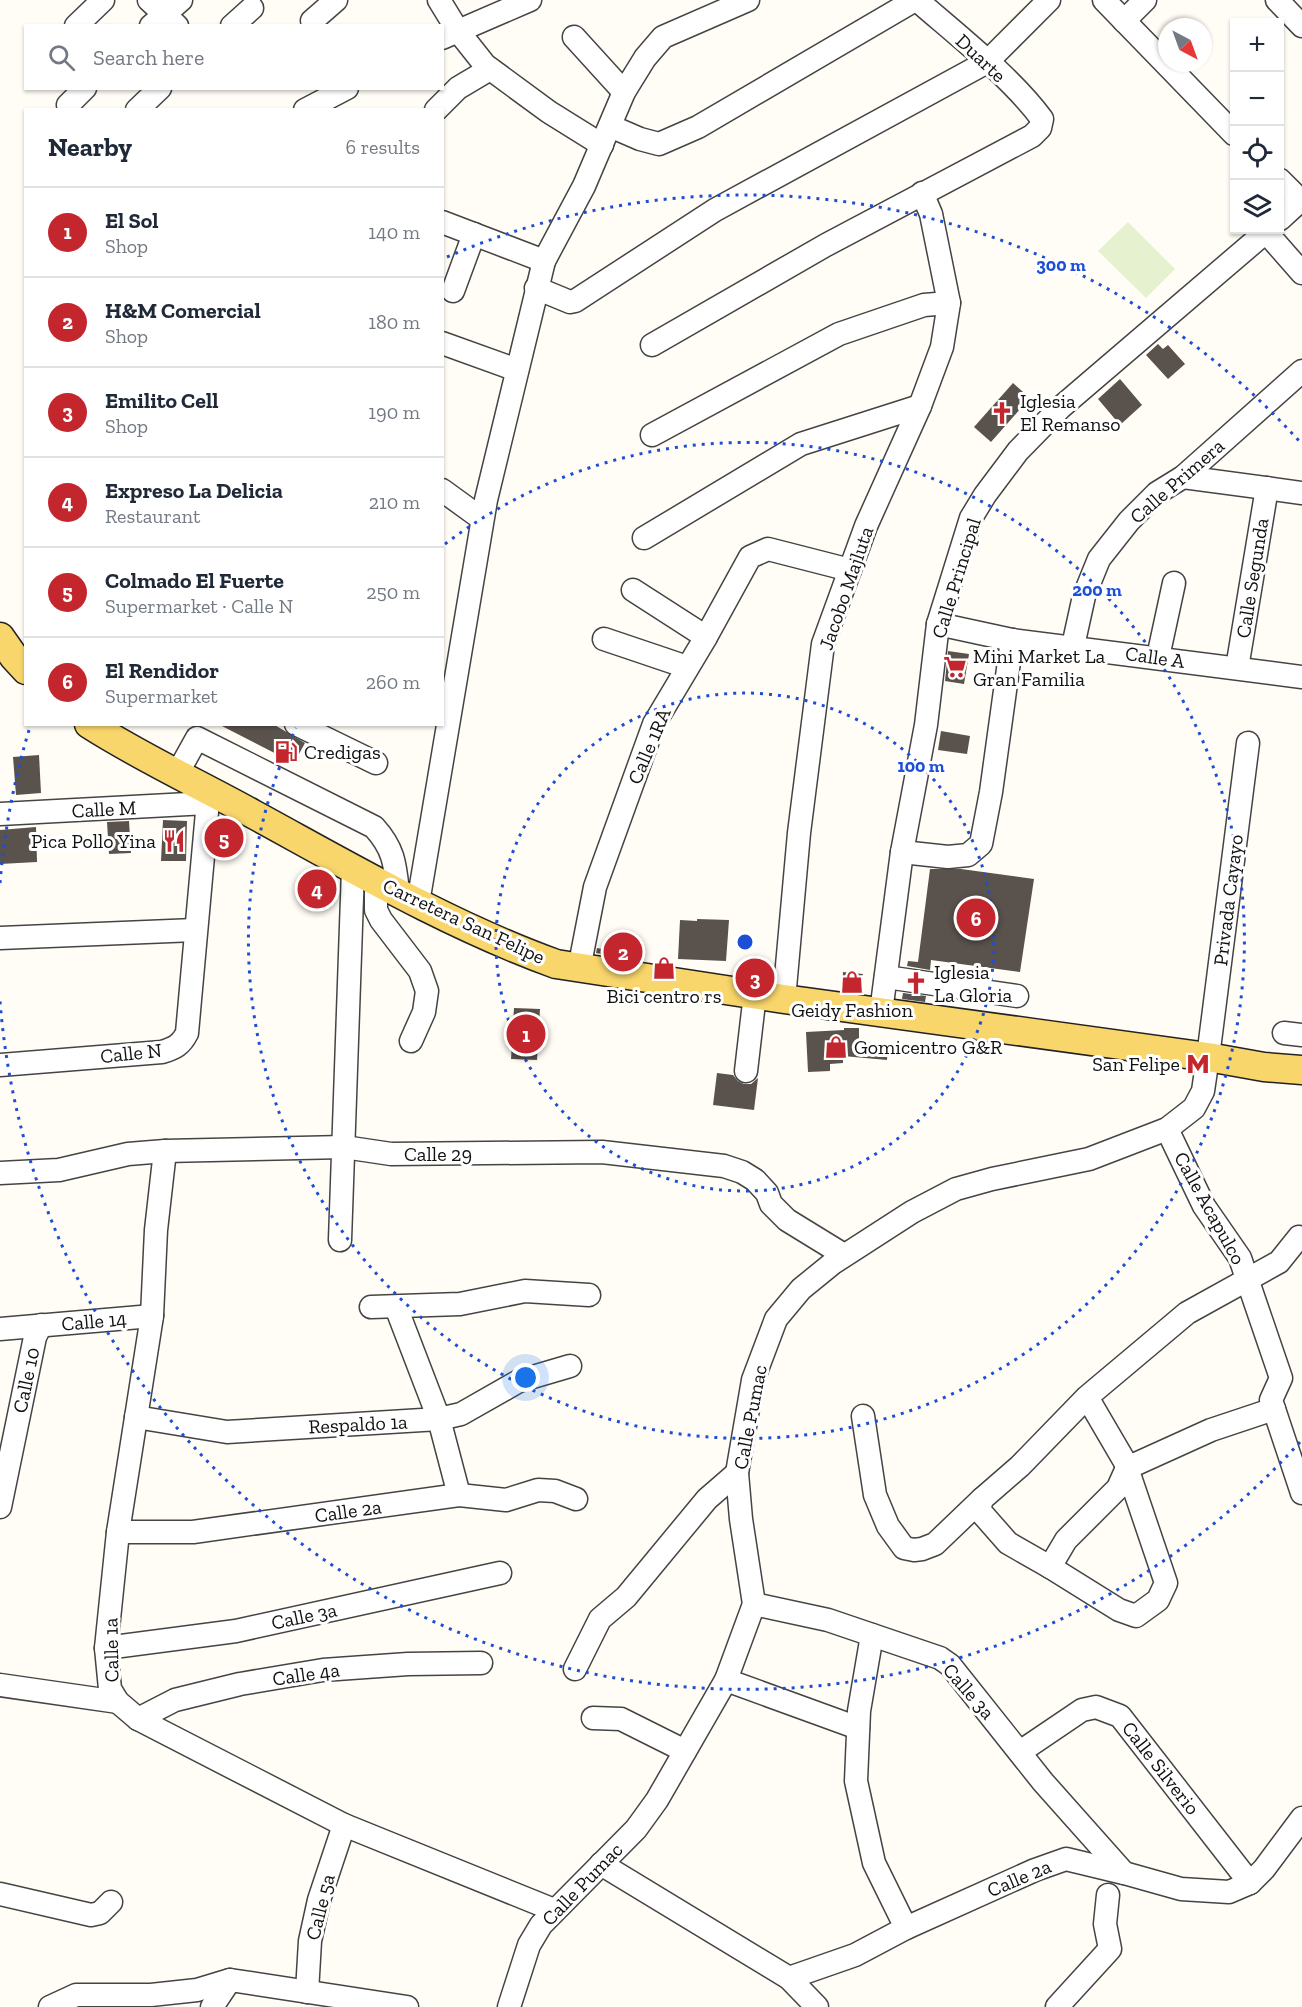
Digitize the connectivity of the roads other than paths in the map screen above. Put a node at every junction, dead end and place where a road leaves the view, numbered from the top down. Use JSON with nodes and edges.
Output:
{"nodes":[{"id":1,"x":104,"y":0,"type":"edge"},
{"id":2,"x":336,"y":0,"type":"edge"},
{"id":3,"x":439,"y":0,"type":"edge"},
{"id":4,"x":530,"y":0,"type":"edge"},
{"id":5,"x":748,"y":0,"type":"edge"},
{"id":6,"x":916,"y":0,"type":"edge"},
{"id":7,"x":1049,"y":0,"type":"edge"},
{"id":8,"x":1104,"y":0,"type":"edge"},
{"id":9,"x":1146,"y":0,"type":"edge"},
{"id":10,"x":1277,"y":0,"type":"edge"},
{"id":11,"x":252,"y":8,"type":"dead end"},
{"id":12,"x":312,"y":21,"type":"dead end"},
{"id":13,"x":1124,"y":21,"type":"junction"},
{"id":14,"x":78,"y":24,"type":"edge"},
{"id":15,"x":234,"y":24,"type":"edge"},
{"id":16,"x":1302,"y":26,"type":"edge"},
{"id":17,"x":450,"y":34,"type":"edge"},
{"id":18,"x":574,"y":37,"type":"dead end"},
{"id":19,"x":987,"y":62,"type":"junction"},
{"id":20,"x":490,"y":69,"type":"junction"},
{"id":21,"x":83,"y":90,"type":"edge"},
{"id":22,"x":158,"y":90,"type":"edge"},
{"id":23,"x":343,"y":90,"type":"edge"},
{"id":24,"x":624,"y":92,"type":"junction"},
{"id":25,"x":68,"y":105,"type":"dead end"},
{"id":26,"x":138,"y":108,"type":"edge"},
{"id":27,"x":309,"y":108,"type":"edge"},
{"id":28,"x":438,"y":108,"type":"edge"},
{"id":29,"x":1230,"y":130,"type":"edge"},
{"id":30,"x":606,"y":135,"type":"junction"},
{"id":31,"x":1284,"y":184,"type":"edge"},
{"id":32,"x":922,"y":193,"type":"junction"},
{"id":33,"x":1301,"y":199,"type":"edge"},
{"id":34,"x":1284,"y":215,"type":"edge"},
{"id":35,"x":444,"y":223,"type":"edge"},
{"id":36,"x":474,"y":234,"type":"junction"},
{"id":37,"x":1263,"y":234,"type":"edge"},
{"id":38,"x":1276,"y":234,"type":"edge"},
{"id":39,"x":544,"y":261,"type":"junction"},
{"id":40,"x":1302,"y":273,"type":"edge"},
{"id":41,"x":536,"y":288,"type":"junction"},
{"id":42,"x":453,"y":291,"type":"dead end"},
{"id":43,"x":949,"y":303,"type":"junction"},
{"id":44,"x":444,"y":344,"type":"edge"},
{"id":45,"x":652,"y":345,"type":"dead end"},
{"id":46,"x":517,"y":370,"type":"junction"},
{"id":47,"x":1302,"y":371,"type":"edge"},
{"id":48,"x":920,"y":406,"type":"junction"},
{"id":49,"x":652,"y":435,"type":"dead end"},
{"id":50,"x":1183,"y":477,"type":"junction"},
{"id":51,"x":1267,"y":488,"type":"junction"},
{"id":52,"x":444,"y":491,"type":"edge"},
{"id":53,"x":1302,"y":493,"type":"edge"},
{"id":54,"x":482,"y":519,"type":"junction"},
{"id":55,"x":644,"y":538,"type":"dead end"},
{"id":56,"x":850,"y":570,"type":"junction"},
{"id":57,"x":1174,"y":583,"type":"dead end"},
{"id":58,"x":633,"y":590,"type":"dead end"},
{"id":59,"x":938,"y":624,"type":"junction"},
{"id":60,"x":0,"y":637,"type":"edge"},
{"id":61,"x":706,"y":637,"type":"junction"},
{"id":62,"x":604,"y":639,"type":"dead end"},
{"id":63,"x":1012,"y":640,"type":"junction"},
{"id":64,"x":1074,"y":646,"type":"junction"},
{"id":65,"x":1158,"y":657,"type":"junction"},
{"id":66,"x":444,"y":664,"type":"edge"},
{"id":67,"x":687,"y":667,"type":"junction"},
{"id":68,"x":24,"y":668,"type":"edge"},
{"id":69,"x":1238,"y":668,"type":"junction"},
{"id":70,"x":1302,"y":676,"type":"edge"},
{"id":71,"x":92,"y":726,"type":"edge"},
{"id":72,"x":300,"y":726,"type":"edge"},
{"id":73,"x":428,"y":726,"type":"edge"},
{"id":74,"x":200,"y":731,"type":"edge"},
{"id":75,"x":1248,"y":743,"type":"dead end"},
{"id":76,"x":376,"y":763,"type":"dead end"},
{"id":77,"x":177,"y":774,"type":"junction"},
{"id":78,"x":208,"y":796,"type":"junction"},
{"id":79,"x":0,"y":814,"type":"edge"},
{"id":80,"x":902,"y":852,"type":"junction"},
{"id":81,"x":386,"y":886,"type":"junction"},
{"id":82,"x":195,"y":930,"type":"junction"},
{"id":83,"x":0,"y":938,"type":"edge"},
{"id":84,"x":579,"y":969,"type":"junction"},
{"id":85,"x":886,"y":977,"type":"junction"},
{"id":86,"x":755,"y":994,"type":"junction"},
{"id":87,"x":1017,"y":996,"type":"dead end"},
{"id":88,"x":784,"y":999,"type":"junction"},
{"id":89,"x":881,"y":1012,"type":"junction"},
{"id":90,"x":411,"y":1041,"type":"dead end"},
{"id":91,"x":1208,"y":1057,"type":"junction"},
{"id":92,"x":0,"y":1065,"type":"edge"},
{"id":93,"x":1302,"y":1070,"type":"edge"},
{"id":94,"x":746,"y":1071,"type":"dead end"},
{"id":95,"x":1167,"y":1129,"type":"junction"},
{"id":96,"x":344,"y":1147,"type":"junction"},
{"id":97,"x":165,"y":1151,"type":"junction"},
{"id":98,"x":0,"y":1173,"type":"edge"},
{"id":99,"x":1299,"y":1237,"type":"dead end"},
{"id":100,"x":340,"y":1240,"type":"dead end"},
{"id":101,"x":844,"y":1255,"type":"junction"},
{"id":102,"x":1248,"y":1280,"type":"junction"},
{"id":103,"x":589,"y":1295,"type":"dead end"},
{"id":104,"x":371,"y":1307,"type":"dead end"},
{"id":105,"x":396,"y":1307,"type":"junction"},
{"id":106,"x":152,"y":1316,"type":"junction"},
{"id":107,"x":41,"y":1325,"type":"junction"},
{"id":108,"x":0,"y":1329,"type":"edge"},
{"id":109,"x":570,"y":1366,"type":"dead end"},
{"id":110,"x":1087,"y":1396,"type":"junction"},
{"id":111,"x":1274,"y":1409,"type":"junction"},
{"id":112,"x":863,"y":1416,"type":"dead end"},
{"id":113,"x":136,"y":1417,"type":"junction"},
{"id":114,"x":439,"y":1419,"type":"junction"},
{"id":115,"x":1127,"y":1468,"type":"junction"},
{"id":116,"x":737,"y":1473,"type":"junction"},
{"id":117,"x":1302,"y":1493,"type":"edge"},
{"id":118,"x":459,"y":1496,"type":"junction"},
{"id":119,"x":576,"y":1499,"type":"dead end"},
{"id":120,"x":982,"y":1499,"type":"junction"},
{"id":121,"x":0,"y":1507,"type":"edge"},
{"id":122,"x":118,"y":1532,"type":"junction"},
{"id":123,"x":1050,"y":1567,"type":"junction"},
{"id":124,"x":500,"y":1573,"type":"dead end"},
{"id":125,"x":754,"y":1604,"type":"junction"},
{"id":126,"x":872,"y":1635,"type":"junction"},
{"id":127,"x":106,"y":1648,"type":"junction"},
{"id":128,"x":481,"y":1663,"type":"dead end"},
{"id":129,"x":575,"y":1669,"type":"dead end"},
{"id":130,"x":726,"y":1680,"type":"junction"},
{"id":131,"x":0,"y":1685,"type":"edge"},
{"id":132,"x":118,"y":1702,"type":"junction"},
{"id":133,"x":593,"y":1718,"type":"dead end"},
{"id":134,"x":138,"y":1719,"type":"junction"},
{"id":135,"x":858,"y":1728,"type":"junction"},
{"id":136,"x":685,"y":1751,"type":"junction"},
{"id":137,"x":1020,"y":1752,"type":"junction"},
{"id":138,"x":1302,"y":1818,"type":"edge"},
{"id":139,"x":344,"y":1825,"type":"junction"},
{"id":140,"x":601,"y":1864,"type":"junction"},
{"id":141,"x":1124,"y":1872,"type":"junction"},
{"id":142,"x":1250,"y":1883,"type":"junction"},
{"id":143,"x":0,"y":1894,"type":"edge"},
{"id":144,"x":1108,"y":1895,"type":"dead end"},
{"id":145,"x":111,"y":1902,"type":"dead end"},
{"id":146,"x":554,"y":1910,"type":"junction"},
{"id":147,"x":906,"y":1928,"type":"junction"},
{"id":148,"x":789,"y":1978,"type":"junction"},
{"id":149,"x":230,"y":1980,"type":"junction"},
{"id":150,"x":307,"y":1992,"type":"junction"},
{"id":151,"x":50,"y":2007,"type":"edge"},
{"id":152,"x":212,"y":2007,"type":"edge"},
{"id":153,"x":407,"y":2007,"type":"edge"},
{"id":154,"x":509,"y":2007,"type":"edge"},
{"id":155,"x":817,"y":2007,"type":"edge"},
{"id":156,"x":1057,"y":2007,"type":"edge"}],
"edges":[{"from":1,"to":14,"type":"street"},
{"from":2,"to":12,"type":"street"},
{"from":3,"to":17,"type":"street"},
{"from":4,"to":17,"type":"street"},
{"from":5,"to":24,"type":"street"},
{"from":6,"to":19,"type":"street","name":"Duarte"},
{"from":6,"to":30,"type":"street"},
{"from":7,"to":19,"type":"street"},
{"from":8,"to":13,"type":"street"},
{"from":9,"to":13,"type":"street"},
{"from":10,"to":16,"type":"street"},
{"from":11,"to":15,"type":"street"},
{"from":13,"to":29,"type":"street"},
{"from":17,"to":20,"type":"street"},
{"from":18,"to":24,"type":"street"},
{"from":19,"to":32,"type":"street","name":"Duarte"},
{"from":19,"to":41,"type":"street"},
{"from":20,"to":28,"type":"street"},
{"from":20,"to":30,"type":"street"},
{"from":21,"to":25,"type":"street"},
{"from":22,"to":26,"type":"street"},
{"from":23,"to":27,"type":"street"},
{"from":24,"to":30,"type":"street"},
{"from":30,"to":39,"type":"street"},
{"from":31,"to":33,"type":"street"},
{"from":32,"to":43,"type":"street","name":"Jacobo Majluta"},
{"from":32,"to":45,"type":"street"},
{"from":33,"to":34,"type":"street","name":"Calle Principal"},
{"from":35,"to":36,"type":"street"},
{"from":36,"to":39,"type":"street"},
{"from":36,"to":42,"type":"street"},
{"from":37,"to":59,"type":"street","name":"Calle Principal"},
{"from":38,"to":40,"type":"street"},
{"from":39,"to":41,"type":"street"},
{"from":41,"to":46,"type":"street"},
{"from":43,"to":48,"type":"street","name":"Jacobo Majluta"},
{"from":43,"to":49,"type":"street"},
{"from":44,"to":46,"type":"street"},
{"from":46,"to":54,"type":"street"},
{"from":47,"to":50,"type":"street","name":"Calle Primera"},
{"from":48,"to":55,"type":"street"},
{"from":48,"to":56,"type":"street","name":"Jacobo Majluta"},
{"from":50,"to":51,"type":"street"},
{"from":50,"to":64,"type":"street","name":"Calle Primera"},
{"from":51,"to":53,"type":"street"},
{"from":51,"to":69,"type":"street","name":"Calle Segunda"},
{"from":52,"to":54,"type":"street"},
{"from":54,"to":66,"type":"street"},
{"from":56,"to":61,"type":"street","name":"Calle 1RA"},
{"from":56,"to":88,"type":"street","name":"Jacobo Majluta"},
{"from":57,"to":65,"type":"street"},
{"from":58,"to":61,"type":"street"},
{"from":59,"to":63,"type":"street","name":"Calle A"},
{"from":59,"to":80,"type":"street","name":"Calle Principal"},
{"from":60,"to":68,"type":"main road"},
{"from":61,"to":67,"type":"street","name":"Calle 1RA"},
{"from":62,"to":67,"type":"street"},
{"from":63,"to":64,"type":"street","name":"Calle A"},
{"from":63,"to":80,"type":"street"},
{"from":64,"to":65,"type":"street","name":"Calle A"},
{"from":65,"to":69,"type":"street","name":"Calle A"},
{"from":67,"to":84,"type":"street","name":"Calle 1RA"},
{"from":69,"to":70,"type":"street","name":"Calle A"},
{"from":71,"to":77,"type":"main road","name":"Carretera San Felipe"},
{"from":72,"to":76,"type":"street"},
{"from":73,"to":81,"type":"street"},
{"from":74,"to":77,"type":"street"},
{"from":74,"to":81,"type":"street"},
{"from":75,"to":91,"type":"street","name":"Privada Cayayo"},
{"from":77,"to":78,"type":"main road","name":"Carretera San Felipe"},
{"from":78,"to":79,"type":"street","name":"Calle M"},
{"from":78,"to":81,"type":"main road","name":"Carretera San Felipe"},
{"from":78,"to":82,"type":"street","name":"Calle N"},
{"from":80,"to":85,"type":"street","name":"Calle Principal"},
{"from":81,"to":84,"type":"main road","name":"Carretera San Felipe"},
{"from":81,"to":90,"type":"street"},
{"from":81,"to":96,"type":"street"},
{"from":82,"to":83,"type":"street"},
{"from":82,"to":92,"type":"street","name":"Calle N"},
{"from":84,"to":86,"type":"main road","name":"Carretera San Felipe"},
{"from":85,"to":87,"type":"street"},
{"from":85,"to":89,"type":"street","name":"Calle Principal"},
{"from":86,"to":88,"type":"main road","name":"Carretera San Felipe"},
{"from":86,"to":94,"type":"street"},
{"from":88,"to":89,"type":"main road","name":"Carretera San Felipe"},
{"from":89,"to":91,"type":"main road","name":"Carretera San Felipe"},
{"from":91,"to":93,"type":"main road","name":"Carretera San Felipe"},
{"from":91,"to":95,"type":"street","name":"Calle Pumac"},
{"from":95,"to":101,"type":"street","name":"Calle Pumac"},
{"from":95,"to":102,"type":"street","name":"Calle Acapulco"},
{"from":96,"to":97,"type":"street","name":"Calle 29"},
{"from":96,"to":100,"type":"street"},
{"from":96,"to":101,"type":"street","name":"Calle 29"},
{"from":97,"to":98,"type":"street","name":"Calle 29"},
{"from":97,"to":106,"type":"street","name":"Calle 1a"},
{"from":99,"to":102,"type":"street"},
{"from":101,"to":116,"type":"street","name":"Calle Pumac"},
{"from":102,"to":110,"type":"street"},
{"from":102,"to":111,"type":"street","name":"Calle Acapulco"},
{"from":103,"to":105,"type":"street"},
{"from":104,"to":105,"type":"street"},
{"from":105,"to":114,"type":"street"},
{"from":106,"to":107,"type":"street","name":"Calle 14"},
{"from":106,"to":113,"type":"street","name":"Calle 1a"},
{"from":107,"to":108,"type":"street","name":"Calle 14"},
{"from":107,"to":121,"type":"street","name":"Calle 10"},
{"from":109,"to":114,"type":"street","name":"Respaldo 1a"},
{"from":110,"to":115,"type":"street"},
{"from":110,"to":120,"type":"street"},
{"from":111,"to":115,"type":"street"},
{"from":111,"to":117,"type":"street","name":"Calle Acapulco"},
{"from":112,"to":120,"type":"street"},
{"from":113,"to":114,"type":"street","name":"Respaldo 1a"},
{"from":113,"to":122,"type":"street","name":"Calle 1a"},
{"from":114,"to":118,"type":"street"},
{"from":115,"to":123,"type":"street"},
{"from":115,"to":123,"type":"street"},
{"from":116,"to":125,"type":"street","name":"Calle Pumac"},
{"from":116,"to":129,"type":"street"},
{"from":118,"to":119,"type":"street","name":"Calle 2a"},
{"from":118,"to":122,"type":"street","name":"Calle 2a"},
{"from":120,"to":123,"type":"street"},
{"from":122,"to":127,"type":"street","name":"Calle 1a"},
{"from":124,"to":127,"type":"street","name":"Calle 3a"},
{"from":125,"to":126,"type":"street","name":"Calle 3a"},
{"from":125,"to":130,"type":"street","name":"Calle Pumac"},
{"from":126,"to":135,"type":"street"},
{"from":126,"to":137,"type":"street","name":"Calle 3a"},
{"from":127,"to":132,"type":"street","name":"Calle 1a"},
{"from":128,"to":134,"type":"street","name":"Calle 4a"},
{"from":130,"to":135,"type":"street"},
{"from":130,"to":136,"type":"street","name":"Calle Pumac"},
{"from":131,"to":132,"type":"street"},
{"from":132,"to":134,"type":"street","name":"Calle 1a"},
{"from":133,"to":136,"type":"street"},
{"from":134,"to":139,"type":"street","name":"Calle 1a"},
{"from":135,"to":147,"type":"street"},
{"from":136,"to":140,"type":"street","name":"Calle Pumac"},
{"from":137,"to":141,"type":"street","name":"Calle 3a"},
{"from":137,"to":142,"type":"street","name":"Calle Silverio"},
{"from":138,"to":142,"type":"street"},
{"from":139,"to":146,"type":"street","name":"Calle 1a"},
{"from":139,"to":150,"type":"street","name":"Calle 5a"},
{"from":140,"to":146,"type":"street","name":"Calle Pumac"},
{"from":140,"to":148,"type":"street"},
{"from":141,"to":142,"type":"street","name":"Calle 2a"},
{"from":141,"to":147,"type":"street","name":"Calle 2a"},
{"from":143,"to":145,"type":"street"},
{"from":144,"to":156,"type":"street"},
{"from":146,"to":154,"type":"street","name":"Calle Pumac"},
{"from":147,"to":148,"type":"street","name":"Calle 2a"},
{"from":148,"to":155,"type":"street"},
{"from":149,"to":150,"type":"street"},
{"from":149,"to":151,"type":"street"},
{"from":149,"to":152,"type":"street"},
{"from":150,"to":153,"type":"street"}]}
